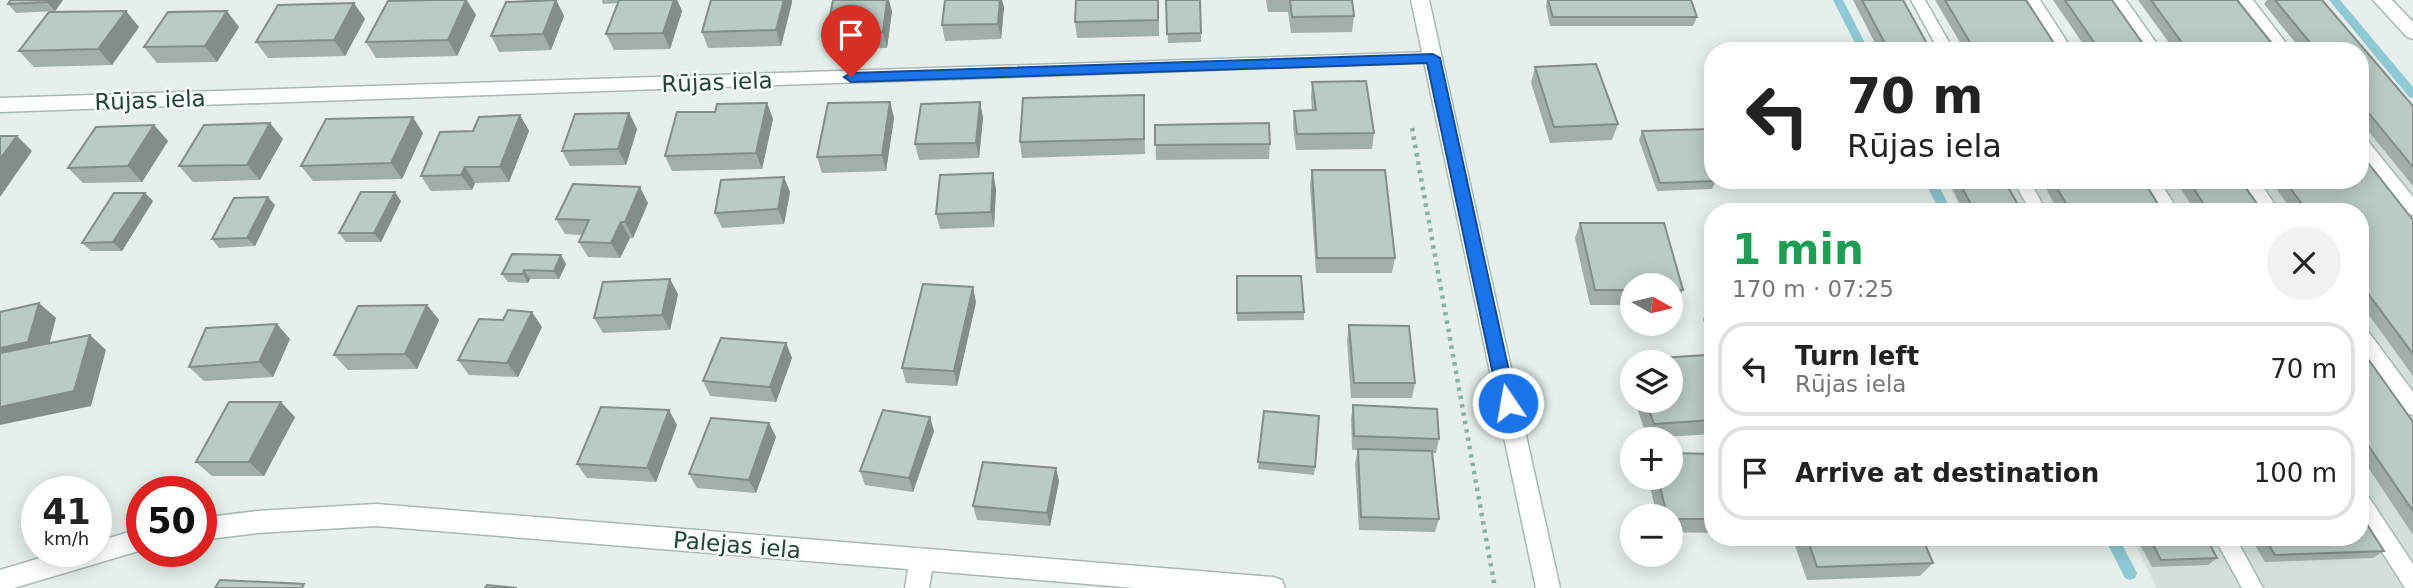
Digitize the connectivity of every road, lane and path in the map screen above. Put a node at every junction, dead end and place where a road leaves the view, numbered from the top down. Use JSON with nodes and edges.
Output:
{"nodes":[{"id":1,"x":1420,"y":0,"type":"edge"},
{"id":2,"x":1918,"y":0,"type":"edge"},
{"id":3,"x":2033,"y":0,"type":"edge"},
{"id":4,"x":2118,"y":0,"type":"edge"},
{"id":5,"x":2245,"y":0,"type":"edge"},
{"id":6,"x":2382,"y":0,"type":"edge"},
{"id":7,"x":2413,"y":33,"type":"edge"},
{"id":8,"x":1942,"y":42,"type":"edge"},
{"id":9,"x":2060,"y":42,"type":"edge"},
{"id":10,"x":2148,"y":42,"type":"edge"},
{"id":11,"x":2278,"y":42,"type":"edge"},
{"id":12,"x":1433,"y":58,"type":"junction"},
{"id":13,"x":0,"y":105,"type":"edge"},
{"id":14,"x":1411,"y":124,"type":"dead end"},
{"id":15,"x":2369,"y":154,"type":"edge"},
{"id":16,"x":2413,"y":209,"type":"edge"},
{"id":17,"x":2369,"y":346,"type":"edge"},
{"id":18,"x":2413,"y":407,"type":"edge"},
{"id":19,"x":2369,"y":514,"type":"edge"},
{"id":20,"x":217,"y":527,"type":"edge"},
{"id":21,"x":126,"y":543,"type":"edge"},
{"id":22,"x":2229,"y":546,"type":"edge"},
{"id":23,"x":921,"y":561,"type":"junction"},
{"id":24,"x":0,"y":581,"type":"edge"},
{"id":25,"x":2413,"y":582,"type":"edge"},
{"id":26,"x":917,"y":588,"type":"edge"},
{"id":27,"x":1273,"y":588,"type":"edge"},
{"id":28,"x":1495,"y":588,"type":"edge"},
{"id":29,"x":1548,"y":588,"type":"edge"},
{"id":30,"x":2253,"y":588,"type":"edge"}],
"edges":[{"from":1,"to":12,"type":"street"},
{"from":2,"to":8,"type":"lane"},
{"from":3,"to":9,"type":"lane"},
{"from":4,"to":10,"type":"lane"},
{"from":5,"to":11,"type":"lane"},
{"from":6,"to":7,"type":"street"},
{"from":12,"to":13,"type":"street","name":"Rūjas iela"},
{"from":12,"to":29,"type":"street"},
{"from":14,"to":28,"type":"path"},
{"from":15,"to":16,"type":"lane"},
{"from":17,"to":18,"type":"lane"},
{"from":19,"to":25,"type":"lane"},
{"from":20,"to":23,"type":"street","name":"Palejas iela"},
{"from":21,"to":24,"type":"street"},
{"from":22,"to":30,"type":"lane"},
{"from":23,"to":26,"type":"street"},
{"from":23,"to":27,"type":"street","name":"Palejas iela"}]}
